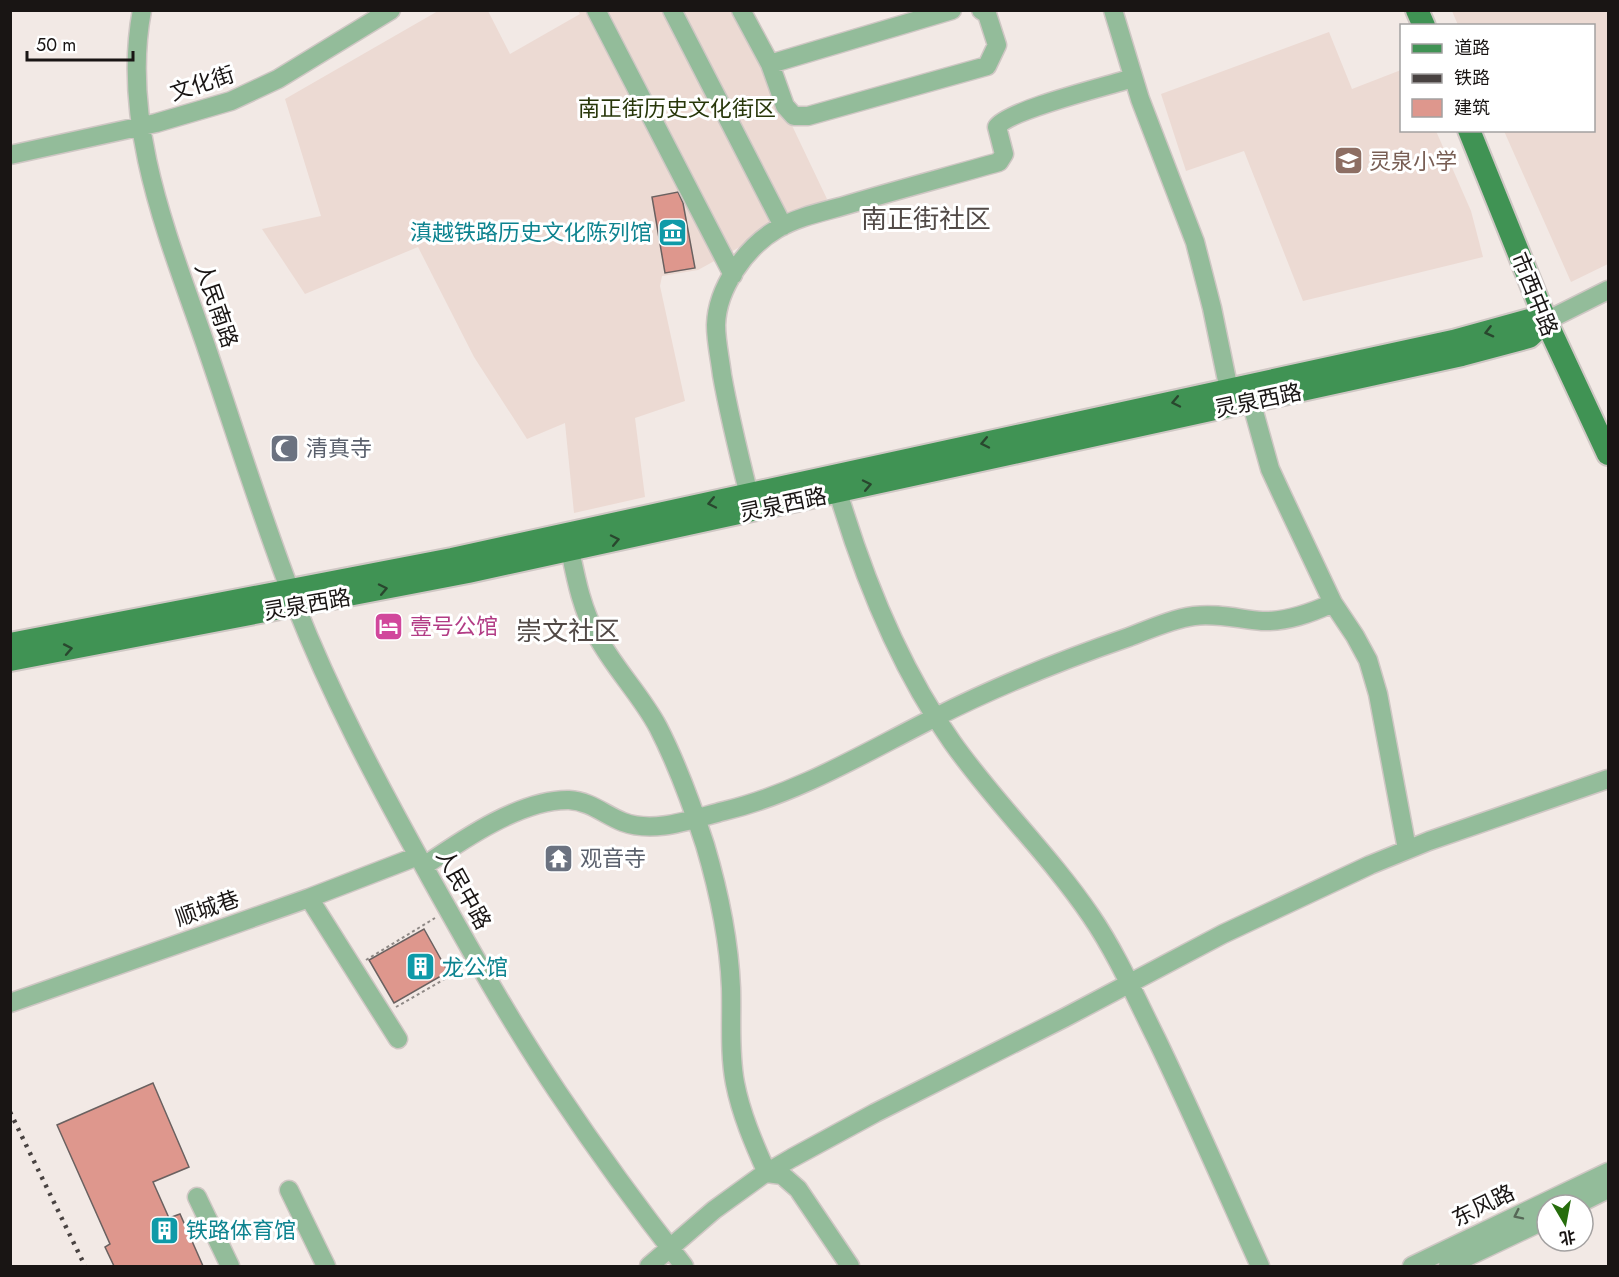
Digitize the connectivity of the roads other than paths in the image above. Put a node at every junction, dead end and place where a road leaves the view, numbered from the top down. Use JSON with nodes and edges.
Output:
{"nodes":[{"id":1,"x":142,"y":10,"type":"edge"},
{"id":2,"x":391,"y":10,"type":"edge"},
{"id":3,"x":596,"y":10,"type":"edge"},
{"id":4,"x":672,"y":10,"type":"edge"},
{"id":5,"x":741,"y":10,"type":"edge"},
{"id":6,"x":952,"y":10,"type":"edge"},
{"id":7,"x":981,"y":10,"type":"edge"},
{"id":8,"x":1113,"y":10,"type":"edge"},
{"id":9,"x":770,"y":64,"type":"junction"},
{"id":10,"x":1133,"y":78,"type":"junction"},
{"id":11,"x":140,"y":126,"type":"junction"},
{"id":12,"x":1470,"y":132,"type":"edge"},
{"id":13,"x":10,"y":155,"type":"edge"},
{"id":14,"x":783,"y":226,"type":"junction"},
{"id":15,"x":733,"y":275,"type":"junction"},
{"id":16,"x":1608,"y":290,"type":"edge"},
{"id":17,"x":1546,"y":321,"type":"junction"},
{"id":18,"x":1229,"y":390,"type":"junction"},
{"id":19,"x":1251,"y":401,"type":"junction"},
{"id":20,"x":1608,"y":454,"type":"edge"},
{"id":21,"x":838,"y":492,"type":"junction"},
{"id":22,"x":749,"y":495,"type":"junction"},
{"id":23,"x":570,"y":550,"type":"junction"},
{"id":24,"x":293,"y":598,"type":"junction"},
{"id":25,"x":1333,"y":603,"type":"junction"},
{"id":26,"x":10,"y":644,"type":"edge"},
{"id":27,"x":10,"y":660,"type":"edge"},
{"id":28,"x":936,"y":717,"type":"junction"},
{"id":29,"x":1608,"y":779,"type":"edge"},
{"id":30,"x":696,"y":818,"type":"junction"},
{"id":31,"x":1407,"y":849,"type":"junction"},
{"id":32,"x":421,"y":861,"type":"junction"},
{"id":33,"x":309,"y":898,"type":"junction"},
{"id":34,"x":1129,"y":983,"type":"junction"},
{"id":35,"x":10,"y":1003,"type":"edge"},
{"id":36,"x":398,"y":1039,"type":"dead end"},
{"id":37,"x":1608,"y":1172,"type":"edge"},
{"id":38,"x":767,"y":1173,"type":"junction"},
{"id":39,"x":289,"y":1190,"type":"dead end"},
{"id":40,"x":197,"y":1197,"type":"dead end"},
{"id":41,"x":1535,"y":1225,"type":"edge"},
{"id":42,"x":670,"y":1248,"type":"junction"},
{"id":43,"x":230,"y":1266,"type":"edge"},
{"id":44,"x":326,"y":1266,"type":"edge"},
{"id":45,"x":649,"y":1266,"type":"edge"},
{"id":46,"x":684,"y":1266,"type":"edge"},
{"id":47,"x":850,"y":1266,"type":"edge"},
{"id":48,"x":1260,"y":1266,"type":"edge"},
{"id":49,"x":1412,"y":1266,"type":"edge"},
{"id":50,"x":1449,"y":1266,"type":"edge"}],
"edges":[{"from":1,"to":11,"type":"street","name":"人民南路"},
{"from":2,"to":11,"type":"street","name":"文化街"},
{"from":3,"to":15,"type":"street"},
{"from":4,"to":14,"type":"street"},
{"from":5,"to":9,"type":"street"},
{"from":6,"to":9,"type":"street"},
{"from":7,"to":9,"type":"street"},
{"from":8,"to":10,"type":"street"},
{"from":10,"to":14,"type":"street"},
{"from":10,"to":18,"type":"street"},
{"from":11,"to":13,"type":"street","name":"文化街"},
{"from":11,"to":24,"type":"street","name":"人民南路"},
{"from":12,"to":17,"type":"main road","name":"市西中路"},
{"from":14,"to":15,"type":"street"},
{"from":15,"to":22,"type":"street"},
{"from":16,"to":17,"type":"street","name":"灵泉西路"},
{"from":17,"to":18,"type":"main road","name":"灵泉西路","one_way":true},
{"from":17,"to":19,"type":"main road","name":"灵泉西路"},
{"from":17,"to":20,"type":"main road","name":"市西中路"},
{"from":18,"to":22,"type":"main road","name":"灵泉西路","one_way":true},
{"from":21,"to":19,"type":"main road","name":"灵泉西路","one_way":true},
{"from":19,"to":25,"type":"street"},
{"from":23,"to":21,"type":"main road","name":"灵泉西路","one_way":true},
{"from":21,"to":28,"type":"street"},
{"from":22,"to":24,"type":"main road","name":"灵泉西路","one_way":true},
{"from":24,"to":23,"type":"main road","name":"灵泉西路","one_way":true},
{"from":23,"to":30,"type":"street"},
{"from":24,"to":26,"type":"main road","name":"灵泉西路"},
{"from":27,"to":24,"type":"main road","name":"灵泉西路","one_way":true},
{"from":24,"to":32,"type":"street","name":"人民中路"},
{"from":25,"to":28,"type":"street","name":"顺城巷"},
{"from":25,"to":31,"type":"street"},
{"from":28,"to":30,"type":"street","name":"顺城巷"},
{"from":28,"to":34,"type":"street"},
{"from":29,"to":31,"type":"street"},
{"from":30,"to":32,"type":"street","name":"顺城巷"},
{"from":30,"to":38,"type":"street"},
{"from":31,"to":34,"type":"street"},
{"from":32,"to":33,"type":"street","name":"顺城巷"},
{"from":32,"to":42,"type":"street","name":"人民中路"},
{"from":33,"to":35,"type":"street","name":"顺城巷"},
{"from":33,"to":36,"type":"street"},
{"from":34,"to":38,"type":"street"},
{"from":34,"to":48,"type":"street"},
{"from":37,"to":49,"type":"street","name":"东风路","one_way":true},
{"from":38,"to":42,"type":"street"},
{"from":38,"to":47,"type":"street"},
{"from":39,"to":44,"type":"street"},
{"from":40,"to":43,"type":"street"},
{"from":41,"to":50,"type":"street","name":"东风路"},
{"from":42,"to":45,"type":"street"},
{"from":42,"to":46,"type":"street","name":"人民中路"}]}
